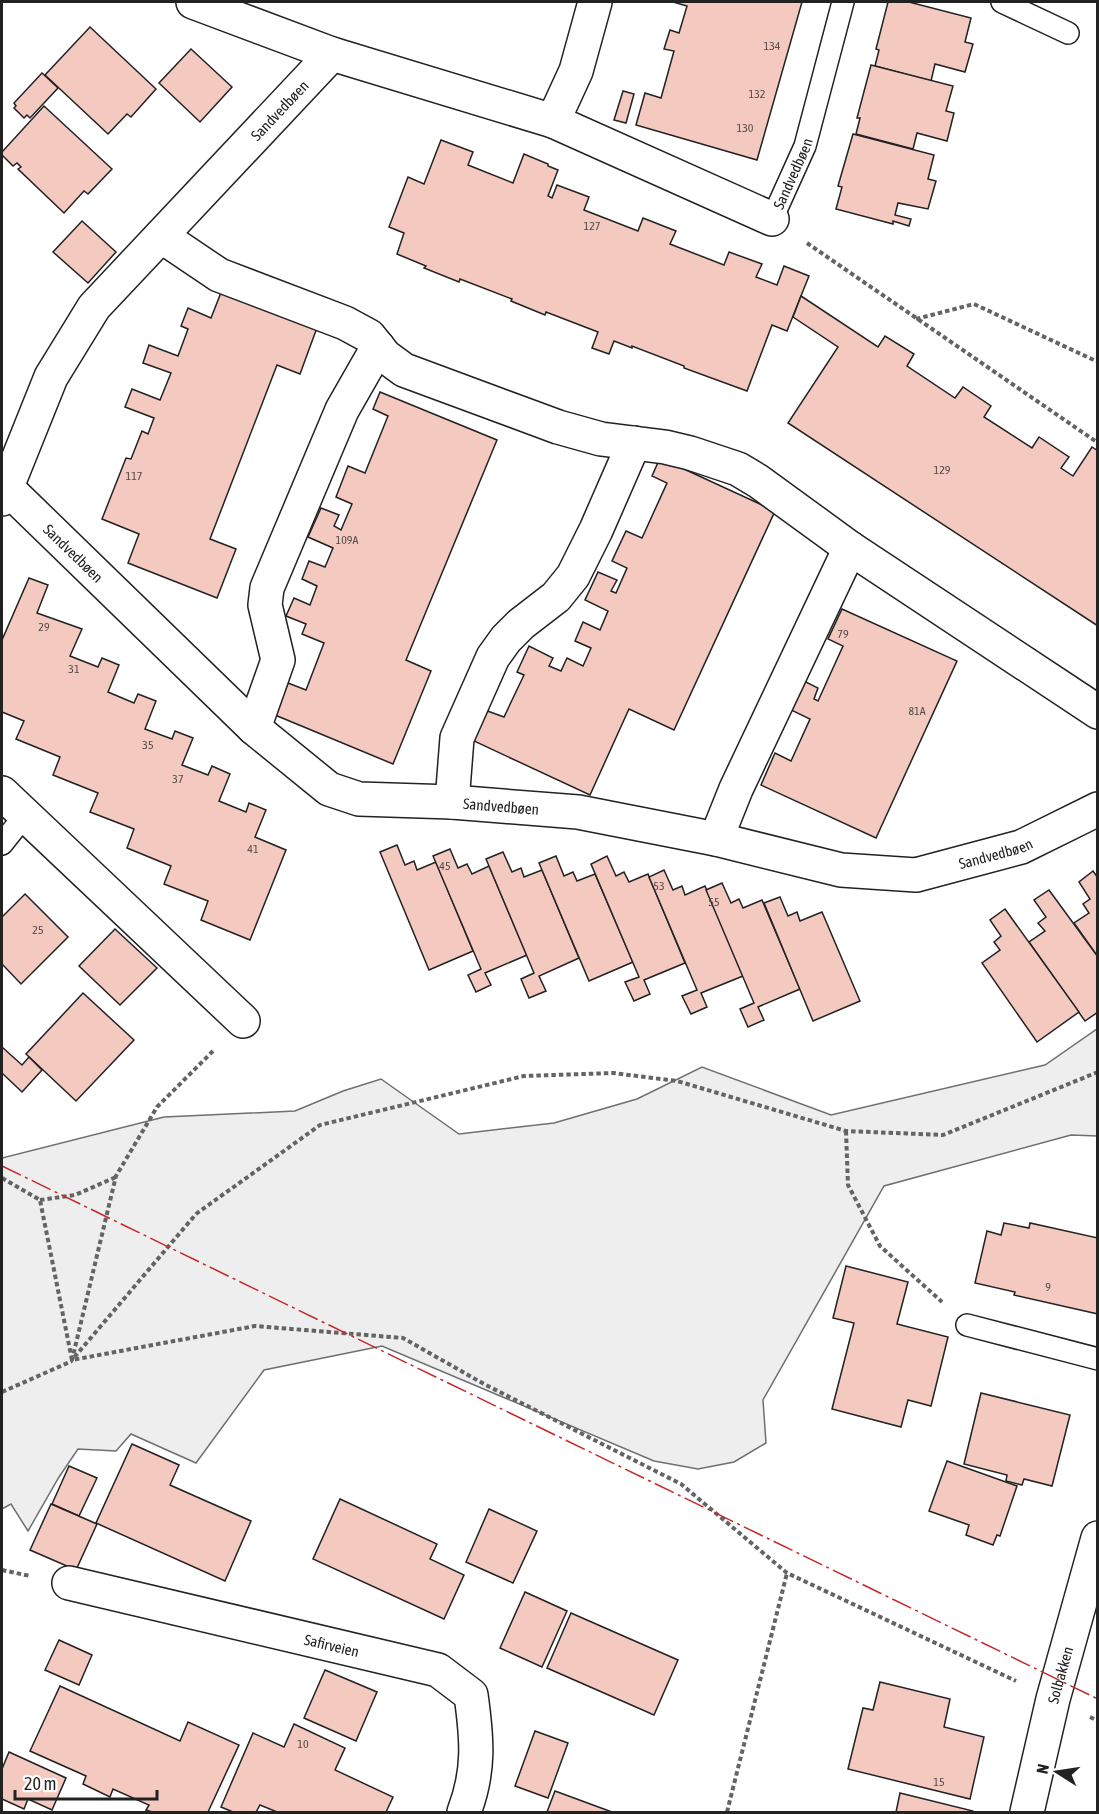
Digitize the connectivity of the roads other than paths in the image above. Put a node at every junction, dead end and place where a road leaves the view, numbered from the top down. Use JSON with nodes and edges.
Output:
{"nodes":[{"id":1,"x":193,"y":2,"type":"edge"},
{"id":2,"x":596,"y":2,"type":"edge"},
{"id":3,"x":843,"y":2,"type":"edge"},
{"id":4,"x":1002,"y":2,"type":"edge"},
{"id":5,"x":1068,"y":33,"type":"dead end"},
{"id":6,"x":332,"y":54,"type":"junction"},
{"id":7,"x":553,"y":121,"type":"junction"},
{"id":8,"x":772,"y":219,"type":"joint"},
{"id":9,"x":161,"y":236,"type":"junction"},
{"id":10,"x":378,"y":347,"type":"junction"},
{"id":11,"x":634,"y":443,"type":"junction"},
{"id":12,"x":4,"y":493,"type":"edge"},
{"id":13,"x":850,"y":548,"type":"junction"},
{"id":14,"x":1098,"y":712,"type":"edge"},
{"id":15,"x":254,"y":728,"type":"junction"},
{"id":16,"x":452,"y":802,"type":"junction"},
{"id":17,"x":13,"y":804,"type":"edge"},
{"id":18,"x":1098,"y":809,"type":"edge"},
{"id":19,"x":716,"y":839,"type":"junction"},
{"id":20,"x":2,"y":844,"type":"edge"},
{"id":21,"x":243,"y":1021,"type":"road end"},
{"id":22,"x":967,"y":1325,"type":"road end"},
{"id":23,"x":1098,"y":1359,"type":"edge"},
{"id":24,"x":1098,"y":1538,"type":"edge"},
{"id":25,"x":69,"y":1583,"type":"dead end"},
{"id":26,"x":464,"y":1812,"type":"edge"},
{"id":27,"x":1027,"y":1812,"type":"edge"}],
"edges":[{"from":1,"to":6,"type":"street","name":"Sandvedbøen"},
{"from":2,"to":7,"type":"street"},
{"from":3,"to":8,"type":"lane","name":"Sandvedbøen"},
{"from":4,"to":5,"type":"lane"},
{"from":6,"to":7,"type":"street","name":"Sandvedbøen"},
{"from":6,"to":9,"type":"street","name":"Sandvedbøen"},
{"from":7,"to":8,"type":"street","name":"Sandvedbøen"},
{"from":9,"to":10,"type":"street"},
{"from":9,"to":12,"type":"street","name":"Sandvedbøen"},
{"from":10,"to":11,"type":"street"},
{"from":10,"to":15,"type":"street"},
{"from":11,"to":13,"type":"street"},
{"from":11,"to":16,"type":"street"},
{"from":12,"to":15,"type":"street","name":"Sandvedbøen"},
{"from":13,"to":14,"type":"street"},
{"from":13,"to":19,"type":"street"},
{"from":15,"to":16,"type":"street","name":"Sandvedbøen"},
{"from":16,"to":19,"type":"street","name":"Sandvedbøen"},
{"from":17,"to":20,"type":"lane"},
{"from":17,"to":21,"type":"street"},
{"from":18,"to":19,"type":"street","name":"Sandvedbøen"},
{"from":22,"to":23,"type":"lane"},
{"from":24,"to":27,"type":"street","name":"Solbakken"},
{"from":25,"to":26,"type":"street","name":"Safirveien"}]}
